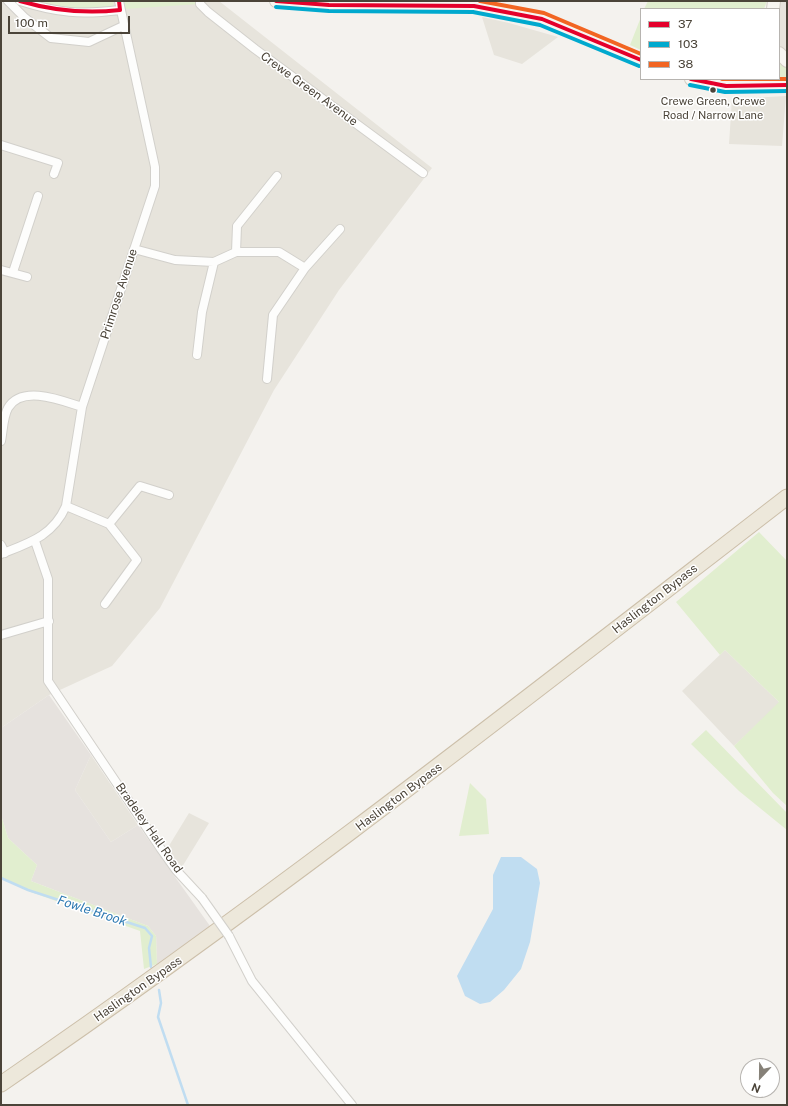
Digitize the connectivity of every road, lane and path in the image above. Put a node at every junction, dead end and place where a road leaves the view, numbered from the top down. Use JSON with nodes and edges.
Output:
{"nodes":[{"id":1,"x":8,"y":1,"type":"edge"},
{"id":2,"x":20,"y":1,"type":"edge"},
{"id":3,"x":119,"y":1,"type":"edge"},
{"id":4,"x":200,"y":1,"type":"edge"},
{"id":5,"x":276,"y":1,"type":"edge"},
{"id":6,"x":120,"y":10,"type":"junction"},
{"id":7,"x":123,"y":26,"type":"junction"},
{"id":8,"x":640,"y":60,"type":"edge"},
{"id":9,"x":696,"y":80,"type":"edge"},
{"id":10,"x":787,"y":85,"type":"edge"},
{"id":11,"x":1,"y":146,"type":"edge"},
{"id":12,"x":423,"y":173,"type":"dead end"},
{"id":13,"x":54,"y":174,"type":"dead end"},
{"id":14,"x":276,"y":176,"type":"dead end"},
{"id":15,"x":38,"y":196,"type":"dead end"},
{"id":16,"x":340,"y":229,"type":"dead end"},
{"id":17,"x":134,"y":249,"type":"junction"},
{"id":18,"x":236,"y":252,"type":"junction"},
{"id":19,"x":214,"y":262,"type":"junction"},
{"id":20,"x":305,"y":268,"type":"junction"},
{"id":21,"x":1,"y":270,"type":"edge"},
{"id":22,"x":13,"y":272,"type":"junction"},
{"id":23,"x":27,"y":277,"type":"dead end"},
{"id":24,"x":197,"y":355,"type":"dead end"},
{"id":25,"x":268,"y":379,"type":"dead end"},
{"id":26,"x":4,"y":406,"type":"edge"},
{"id":27,"x":82,"y":407,"type":"junction"},
{"id":28,"x":1,"y":441,"type":"edge"},
{"id":29,"x":169,"y":495,"type":"dead end"},
{"id":30,"x":787,"y":497,"type":"edge"},
{"id":31,"x":66,"y":506,"type":"junction"},
{"id":32,"x":109,"y":524,"type":"junction"},
{"id":33,"x":35,"y":541,"type":"junction"},
{"id":34,"x":1,"y":545,"type":"edge"},
{"id":35,"x":3,"y":554,"type":"edge"},
{"id":36,"x":105,"y":604,"type":"dead end"},
{"id":37,"x":49,"y":621,"type":"junction"},
{"id":38,"x":1,"y":635,"type":"edge"},
{"id":39,"x":1,"y":1084,"type":"edge"},
{"id":40,"x":352,"y":1105,"type":"edge"}],
"edges":[{"from":1,"to":7,"type":"street"},
{"from":2,"to":6,"type":"street"},
{"from":3,"to":6,"type":"street","name":"Primrose Avenue"},
{"from":4,"to":12,"type":"street","name":"Crewe Green Avenue"},
{"from":5,"to":8,"type":"street"},
{"from":6,"to":7,"type":"street","name":"Primrose Avenue"},
{"from":7,"to":17,"type":"street","name":"Primrose Avenue"},
{"from":9,"to":10,"type":"street"},
{"from":11,"to":13,"type":"street"},
{"from":14,"to":18,"type":"street"},
{"from":15,"to":22,"type":"street"},
{"from":16,"to":20,"type":"street"},
{"from":17,"to":19,"type":"street"},
{"from":17,"to":27,"type":"street","name":"Primrose Avenue"},
{"from":18,"to":19,"type":"street"},
{"from":18,"to":20,"type":"street"},
{"from":19,"to":24,"type":"street"},
{"from":20,"to":25,"type":"street"},
{"from":21,"to":22,"type":"street"},
{"from":22,"to":23,"type":"street"},
{"from":26,"to":27,"type":"street"},
{"from":26,"to":28,"type":"street"},
{"from":27,"to":31,"type":"street","name":"Primrose Avenue"},
{"from":29,"to":32,"type":"street"},
{"from":30,"to":39,"type":"highway","name":"Haslington Bypass"},
{"from":31,"to":32,"type":"street"},
{"from":31,"to":33,"type":"street","name":"Primrose Avenue"},
{"from":32,"to":36,"type":"street"},
{"from":33,"to":35,"type":"street","name":"Primrose Avenue"},
{"from":33,"to":37,"type":"street","name":"Bradeley Hall Road"},
{"from":34,"to":35,"type":"street"},
{"from":37,"to":38,"type":"street"},
{"from":37,"to":40,"type":"street","name":"Bradeley Hall Road","bridge":true}]}
